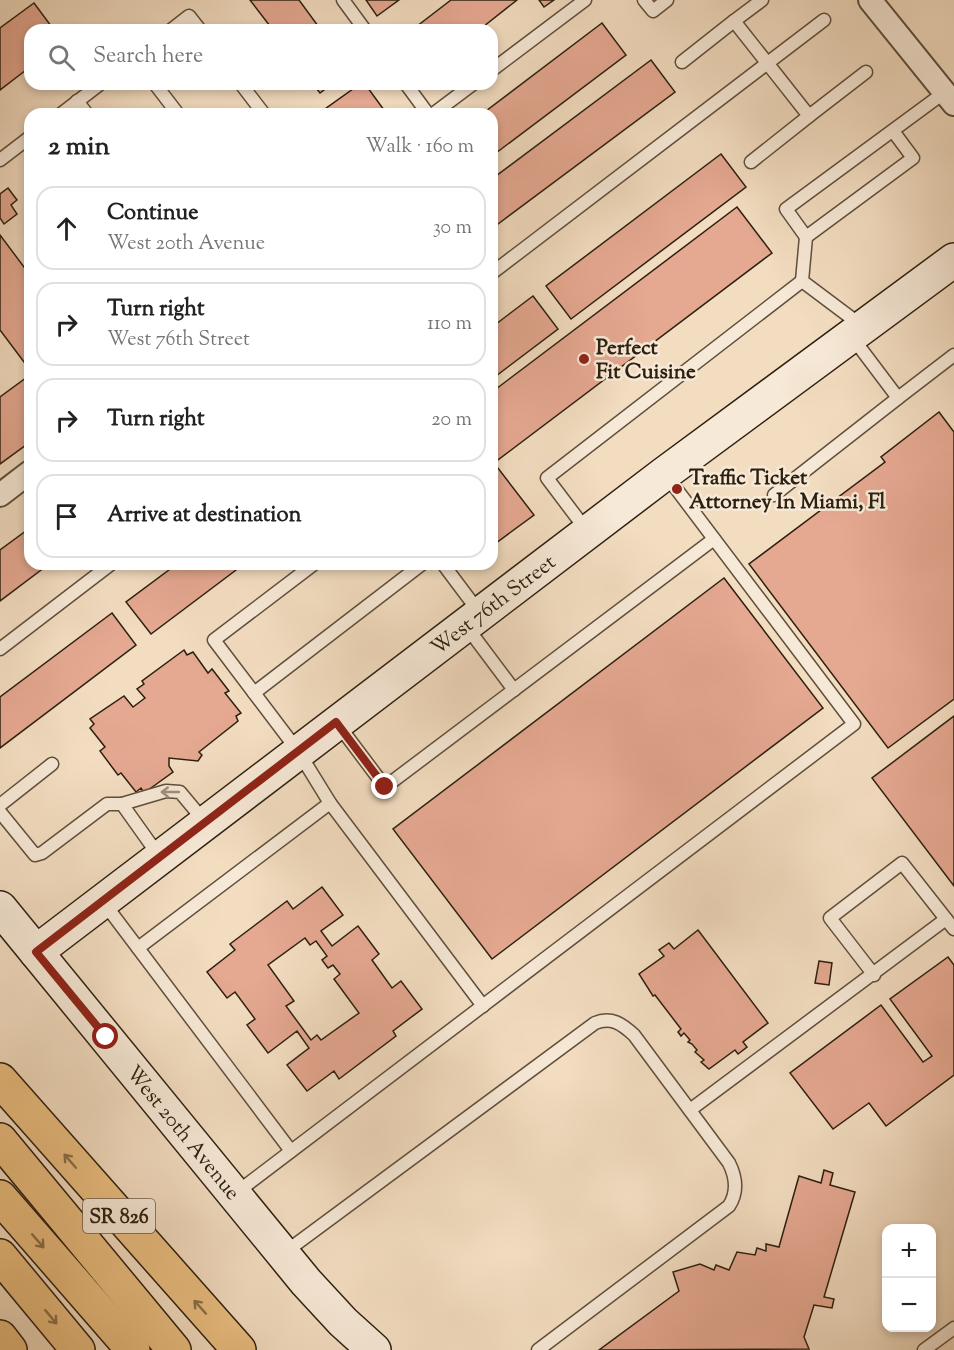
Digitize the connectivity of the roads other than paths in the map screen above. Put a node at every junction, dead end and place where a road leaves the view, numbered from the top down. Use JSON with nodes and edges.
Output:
{"nodes":[{"id":1,"x":343,"y":0,"type":"edge"},
{"id":2,"x":585,"y":0,"type":"edge"},
{"id":3,"x":644,"y":0,"type":"edge"},
{"id":4,"x":667,"y":0,"type":"edge"},
{"id":5,"x":762,"y":0,"type":"edge"},
{"id":6,"x":870,"y":0,"type":"edge"},
{"id":7,"x":824,"y":20,"type":"dead end"},
{"id":8,"x":735,"y":21,"type":"junction"},
{"id":9,"x":179,"y":24,"type":"edge"},
{"id":10,"x":195,"y":24,"type":"edge"},
{"id":11,"x":361,"y":24,"type":"edge"},
{"id":12,"x":682,"y":62,"type":"dead end"},
{"id":13,"x":767,"y":63,"type":"junction"},
{"id":14,"x":498,"y":65,"type":"edge"},
{"id":15,"x":866,"y":72,"type":"dead end"},
{"id":16,"x":92,"y":90,"type":"edge"},
{"id":17,"x":160,"y":90,"type":"edge"},
{"id":18,"x":246,"y":90,"type":"edge"},
{"id":19,"x":410,"y":90,"type":"edge"},
{"id":20,"x":465,"y":90,"type":"edge"},
{"id":21,"x":949,"y":98,"type":"edge"},
{"id":22,"x":77,"y":101,"type":"junction"},
{"id":23,"x":68,"y":108,"type":"edge"},
{"id":24,"x":82,"y":108,"type":"edge"},
{"id":25,"x":173,"y":108,"type":"edge"},
{"id":26,"x":259,"y":108,"type":"edge"},
{"id":27,"x":424,"y":108,"type":"edge"},
{"id":28,"x":441,"y":108,"type":"edge"},
{"id":29,"x":809,"y":116,"type":"junction"},
{"id":30,"x":893,"y":131,"type":"junction"},
{"id":31,"x":24,"y":146,"type":"edge"},
{"id":32,"x":0,"y":160,"type":"edge"},
{"id":33,"x":751,"y":162,"type":"dead end"},
{"id":34,"x":806,"y":237,"type":"junction"},
{"id":35,"x":498,"y":268,"type":"edge"},
{"id":36,"x":948,"y":269,"type":"edge"},
{"id":37,"x":802,"y":281,"type":"junction"},
{"id":38,"x":857,"y":332,"type":"junction"},
{"id":39,"x":954,"y":355,"type":"edge"},
{"id":40,"x":898,"y":398,"type":"junction"},
{"id":41,"x":664,"y":474,"type":"junction"},
{"id":42,"x":24,"y":477,"type":"edge"},
{"id":43,"x":0,"y":495,"type":"edge"},
{"id":44,"x":774,"y":495,"type":"dead end"},
{"id":45,"x":587,"y":531,"type":"junction"},
{"id":46,"x":714,"y":539,"type":"junction"},
{"id":47,"x":103,"y":570,"type":"edge"},
{"id":48,"x":307,"y":570,"type":"edge"},
{"id":49,"x":414,"y":570,"type":"edge"},
{"id":50,"x":446,"y":570,"type":"edge"},
{"id":51,"x":472,"y":619,"type":"junction"},
{"id":52,"x":0,"y":649,"type":"edge"},
{"id":53,"x":514,"y":690,"type":"junction"},
{"id":54,"x":254,"y":693,"type":"junction"},
{"id":55,"x":336,"y":722,"type":"junction"},
{"id":56,"x":298,"y":751,"type":"junction"},
{"id":57,"x":52,"y":764,"type":"dead end"},
{"id":58,"x":330,"y":803,"type":"junction"},
{"id":59,"x":122,"y":804,"type":"junction"},
{"id":60,"x":0,"y":805,"type":"edge"},
{"id":61,"x":0,"y":812,"type":"edge"},
{"id":62,"x":205,"y":822,"type":"junction"},
{"id":63,"x":159,"y":856,"type":"junction"},
{"id":64,"x":102,"y":901,"type":"junction"},
{"id":65,"x":0,"y":908,"type":"edge"},
{"id":66,"x":950,"y":924,"type":"edge"},
{"id":67,"x":138,"y":948,"type":"junction"},
{"id":68,"x":36,"y":952,"type":"junction"},
{"id":69,"x":874,"y":975,"type":"junction"},
{"id":70,"x":483,"y":1006,"type":"junction"},
{"id":71,"x":0,"y":1080,"type":"edge"},
{"id":72,"x":690,"y":1110,"type":"junction"},
{"id":73,"x":0,"y":1140,"type":"edge"},
{"id":74,"x":291,"y":1151,"type":"junction"},
{"id":75,"x":42,"y":1189,"type":"junction"},
{"id":76,"x":234,"y":1194,"type":"junction"},
{"id":77,"x":0,"y":1197,"type":"edge"},
{"id":78,"x":283,"y":1254,"type":"junction"},
{"id":79,"x":0,"y":1256,"type":"edge"},
{"id":80,"x":954,"y":1328,"type":"edge"},
{"id":81,"x":0,"y":1337,"type":"edge"},
{"id":82,"x":10,"y":1350,"type":"edge"},
{"id":83,"x":78,"y":1350,"type":"edge"},
{"id":84,"x":133,"y":1350,"type":"edge"},
{"id":85,"x":174,"y":1350,"type":"edge"},
{"id":86,"x":194,"y":1350,"type":"edge"},
{"id":87,"x":239,"y":1350,"type":"edge"},
{"id":88,"x":374,"y":1350,"type":"edge"},
{"id":89,"x":538,"y":1350,"type":"edge"},
{"id":90,"x":924,"y":1350,"type":"edge"}],
"edges":[{"from":1,"to":11,"type":"lane"},
{"from":2,"to":14,"type":"lane"},
{"from":3,"to":4,"type":"lane"},
{"from":5,"to":8,"type":"lane"},
{"from":6,"to":21,"type":"street"},
{"from":7,"to":13,"type":"lane"},
{"from":8,"to":12,"type":"lane"},
{"from":8,"to":13,"type":"lane"},
{"from":9,"to":10,"type":"lane"},
{"from":13,"to":29,"type":"lane"},
{"from":13,"to":35,"type":"lane"},
{"from":15,"to":29,"type":"lane"},
{"from":16,"to":22,"type":"lane"},
{"from":17,"to":25,"type":"lane"},
{"from":18,"to":26,"type":"lane"},
{"from":19,"to":27,"type":"lane"},
{"from":20,"to":28,"type":"lane"},
{"from":21,"to":30,"type":"lane"},
{"from":22,"to":23,"type":"lane"},
{"from":22,"to":24,"type":"lane"},
{"from":29,"to":33,"type":"lane"},
{"from":30,"to":34,"type":"lane"},
{"from":30,"to":34,"type":"lane"},
{"from":31,"to":32,"type":"lane"},
{"from":34,"to":37,"type":"lane"},
{"from":36,"to":38,"type":"street","name":"West 76th Street"},
{"from":37,"to":38,"type":"lane"},
{"from":37,"to":45,"type":"lane"},
{"from":38,"to":40,"type":"lane"},
{"from":38,"to":41,"type":"street","name":"West 76th Street"},
{"from":39,"to":40,"type":"lane"},
{"from":40,"to":44,"type":"lane"},
{"from":41,"to":45,"type":"street","name":"West 76th Street"},
{"from":41,"to":46,"type":"lane"},
{"from":42,"to":43,"type":"street"},
{"from":45,"to":51,"type":"street","name":"West 76th Street"},
{"from":46,"to":53,"type":"lane"},
{"from":46,"to":70,"type":"lane"},
{"from":47,"to":52,"type":"lane"},
{"from":48,"to":54,"type":"lane"},
{"from":49,"to":54,"type":"lane"},
{"from":50,"to":51,"type":"lane"},
{"from":51,"to":53,"type":"lane"},
{"from":51,"to":55,"type":"street","name":"West 76th Street"},
{"from":53,"to":55,"type":"lane"},
{"from":54,"to":56,"type":"lane"},
{"from":55,"to":56,"type":"street","name":"West 76th Street"},
{"from":56,"to":58,"type":"lane"},
{"from":56,"to":62,"type":"street","name":"West 76th Street"},
{"from":57,"to":60,"type":"lane"},
{"from":58,"to":67,"type":"lane"},
{"from":58,"to":70,"type":"lane"},
{"from":59,"to":61,"type":"lane"},
{"from":62,"to":59,"type":"lane","one_way":true},
{"from":59,"to":63,"type":"lane"},
{"from":62,"to":63,"type":"street","name":"West 76th Street"},
{"from":63,"to":64,"type":"street","name":"West 76th Street"},
{"from":64,"to":67,"type":"lane"},
{"from":64,"to":68,"type":"street","name":"West 76th Street"},
{"from":65,"to":68,"type":"street","name":"West 20th Avenue"},
{"from":66,"to":69,"type":"lane"},
{"from":66,"to":69,"type":"lane"},
{"from":67,"to":74,"type":"lane"},
{"from":68,"to":76,"type":"street","name":"West 20th Avenue"},
{"from":69,"to":72,"type":"lane"},
{"from":70,"to":74,"type":"lane"},
{"from":87,"to":71,"type":"highway","number":"SR 826","one_way":true},
{"from":72,"to":78,"type":"lane"},
{"from":72,"to":89,"type":"lane"},
{"from":73,"to":75,"type":"highway"},
{"from":74,"to":76,"type":"lane"},
{"from":75,"to":85,"type":"highway"},
{"from":75,"to":86,"type":"highway"},
{"from":76,"to":78,"type":"street","name":"West 20th Avenue"},
{"from":77,"to":84,"type":"highway","one_way":true},
{"from":78,"to":88,"type":"street","name":"West 20th Avenue"},
{"from":79,"to":83,"type":"highway","one_way":true},
{"from":80,"to":90,"type":"lane"},
{"from":81,"to":82,"type":"highway"}]}
